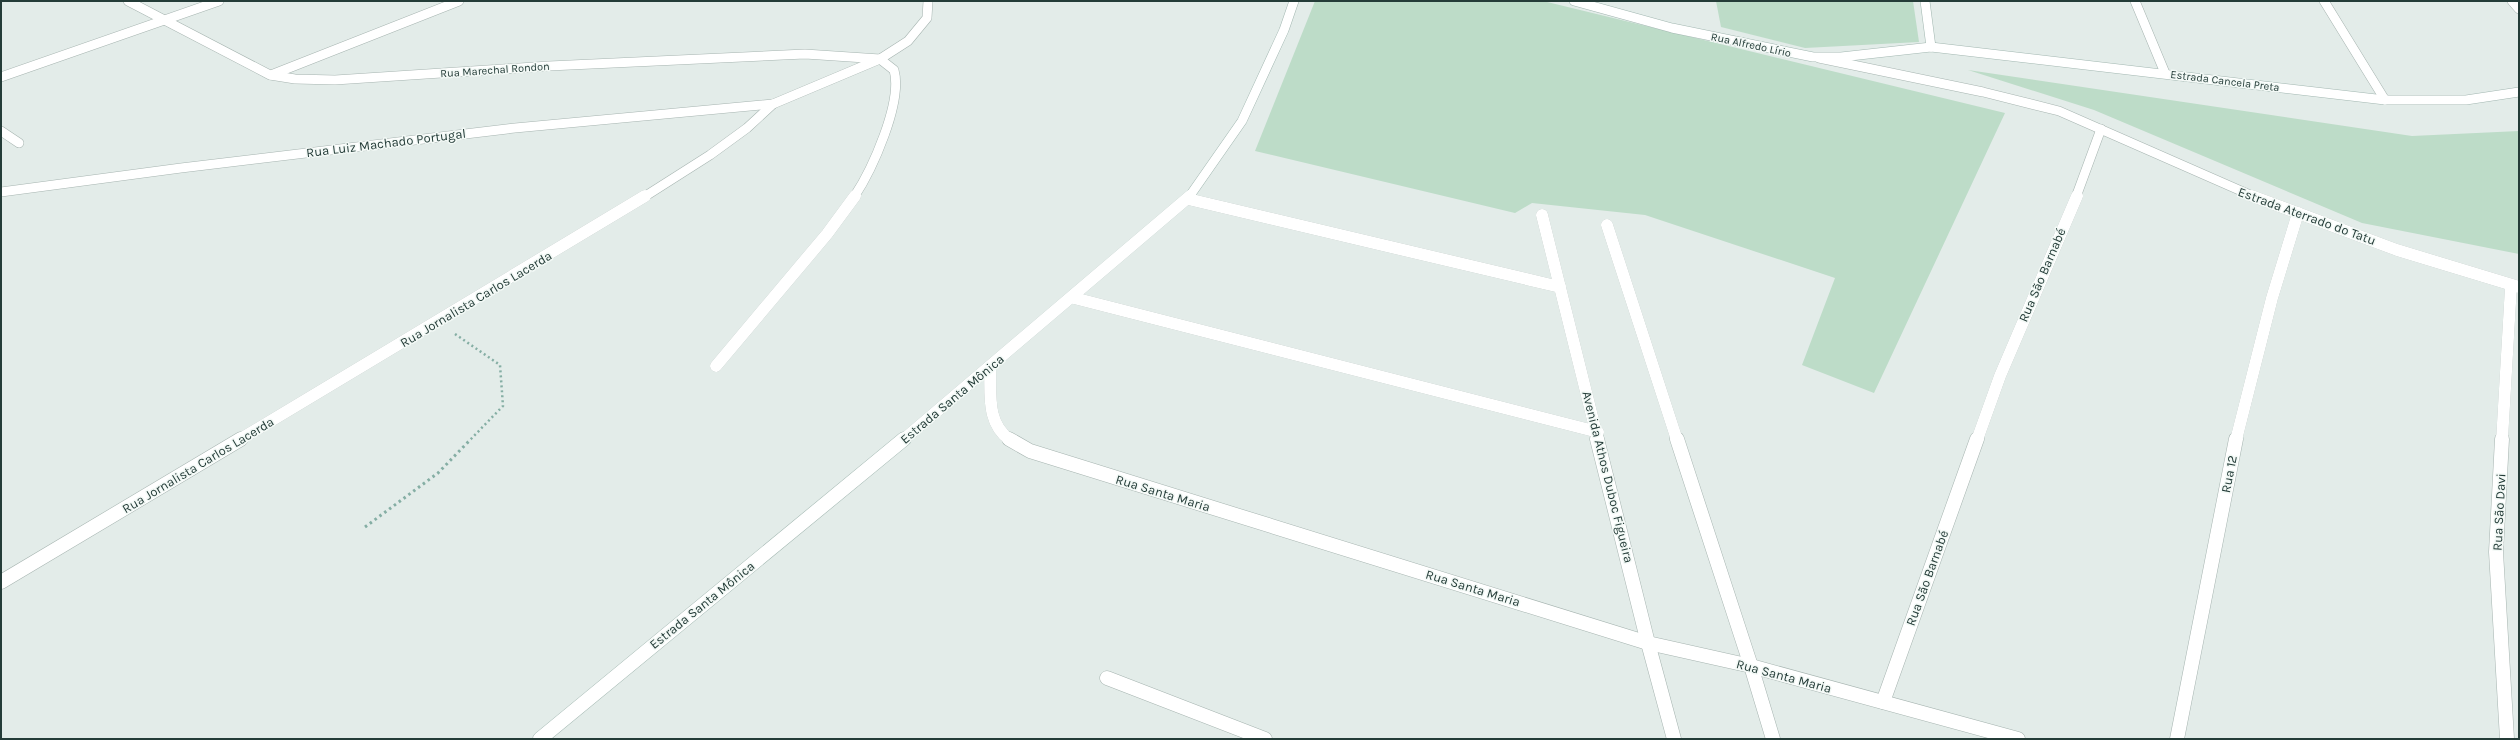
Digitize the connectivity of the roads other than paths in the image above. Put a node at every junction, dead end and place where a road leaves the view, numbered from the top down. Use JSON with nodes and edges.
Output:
{"nodes":[{"id":1,"x":128,"y":1,"type":"edge"},
{"id":2,"x":219,"y":1,"type":"edge"},
{"id":3,"x":459,"y":1,"type":"edge"},
{"id":4,"x":928,"y":1,"type":"edge"},
{"id":5,"x":1294,"y":1,"type":"edge"},
{"id":6,"x":1574,"y":1,"type":"edge"},
{"id":7,"x":1925,"y":1,"type":"edge"},
{"id":8,"x":2135,"y":1,"type":"edge"},
{"id":9,"x":2324,"y":1,"type":"edge"},
{"id":10,"x":2512,"y":1,"type":"edge"},
{"id":11,"x":2519,"y":9,"type":"edge"},
{"id":12,"x":162,"y":21,"type":"junction"},
{"id":13,"x":1931,"y":47,"type":"junction"},
{"id":14,"x":1813,"y":57,"type":"junction"},
{"id":15,"x":880,"y":59,"type":"junction"},
{"id":16,"x":2165,"y":73,"type":"junction"},
{"id":17,"x":270,"y":76,"type":"junction"},
{"id":18,"x":1,"y":77,"type":"edge"},
{"id":19,"x":2519,"y":92,"type":"edge"},
{"id":20,"x":2385,"y":100,"type":"junction"},
{"id":21,"x":773,"y":104,"type":"junction"},
{"id":22,"x":2101,"y":129,"type":"junction"},
{"id":23,"x":1,"y":131,"type":"edge"},
{"id":24,"x":19,"y":143,"type":"dead end"},
{"id":25,"x":1,"y":192,"type":"edge"},
{"id":26,"x":1188,"y":199,"type":"junction"},
{"id":27,"x":2298,"y":213,"type":"junction"},
{"id":28,"x":1542,"y":215,"type":"dead end"},
{"id":29,"x":1606,"y":225,"type":"dead end"},
{"id":30,"x":2515,"y":286,"type":"edge"},
{"id":31,"x":1560,"y":287,"type":"junction"},
{"id":32,"x":1074,"y":298,"type":"junction"},
{"id":33,"x":716,"y":366,"type":"dead end"},
{"id":34,"x":990,"y":368,"type":"junction"},
{"id":35,"x":1598,"y":432,"type":"junction"},
{"id":36,"x":1,"y":582,"type":"edge"},
{"id":37,"x":1648,"y":643,"type":"junction"},
{"id":38,"x":1751,"y":666,"type":"junction"},
{"id":39,"x":1107,"y":678,"type":"dead end"},
{"id":40,"x":1883,"y":702,"type":"junction"},
{"id":41,"x":540,"y":739,"type":"edge"},
{"id":42,"x":1265,"y":739,"type":"edge"},
{"id":43,"x":1674,"y":739,"type":"edge"},
{"id":44,"x":1773,"y":739,"type":"edge"},
{"id":45,"x":2018,"y":739,"type":"edge"},
{"id":46,"x":2176,"y":739,"type":"edge"},
{"id":47,"x":2507,"y":739,"type":"edge"}],
"edges":[{"from":1,"to":12,"type":"street","name":"Rua Marechal Rondon"},
{"from":2,"to":12,"type":"street"},
{"from":3,"to":17,"type":"street"},
{"from":4,"to":15,"type":"street","name":"Rua Jornalista Carlos Lacerda"},
{"from":5,"to":26,"type":"street","name":"Estrada Santa Mônica"},
{"from":6,"to":14,"type":"street","name":"Rua Alfredo Lírio"},
{"from":7,"to":13,"type":"street"},
{"from":8,"to":16,"type":"street"},
{"from":9,"to":20,"type":"street"},
{"from":10,"to":11,"type":"street"},
{"from":12,"to":17,"type":"street","name":"Rua Marechal Rondon"},
{"from":12,"to":18,"type":"street"},
{"from":13,"to":14,"type":"street","name":"Rua Alfredo Lírio"},
{"from":13,"to":16,"type":"street","name":"Estrada Cancela Preta"},
{"from":14,"to":22,"type":"street"},
{"from":15,"to":17,"type":"street","name":"Rua Marechal Rondon"},
{"from":15,"to":21,"type":"street","name":"Rua Jornalista Carlos Lacerda"},
{"from":15,"to":33,"type":"street"},
{"from":16,"to":20,"type":"street","name":"Estrada Cancela Preta"},
{"from":19,"to":20,"type":"street","name":"Estrada Cancela Preta"},
{"from":21,"to":25,"type":"street","name":"Rua Luiz Machado Portugal"},
{"from":21,"to":36,"type":"street","name":"Rua Jornalista Carlos Lacerda"},
{"from":22,"to":27,"type":"street","name":"Estrada Aterrado do Tatu"},
{"from":22,"to":40,"type":"street","name":"Rua São Barnabé"},
{"from":23,"to":24,"type":"street"},
{"from":26,"to":31,"type":"street"},
{"from":26,"to":32,"type":"street","name":"Estrada Santa Mônica"},
{"from":27,"to":30,"type":"street","name":"Estrada Aterrado do Tatu"},
{"from":27,"to":46,"type":"street","name":"Rua 12"},
{"from":28,"to":31,"type":"street","name":"Avenida Athos Duboc Figueira"},
{"from":29,"to":38,"type":"street"},
{"from":30,"to":47,"type":"street","name":"Rua São Davi"},
{"from":31,"to":35,"type":"street","name":"Avenida Athos Duboc Figueira"},
{"from":32,"to":34,"type":"street","name":"Estrada Santa Mônica"},
{"from":32,"to":35,"type":"street"},
{"from":34,"to":37,"type":"street","name":"Rua Santa Maria"},
{"from":34,"to":41,"type":"street","name":"Estrada Santa Mônica"},
{"from":35,"to":37,"type":"street","name":"Avenida Athos Duboc Figueira"},
{"from":37,"to":38,"type":"street","name":"Rua Santa Maria"},
{"from":37,"to":43,"type":"street","name":"Avenida Athos Duboc Figueira"},
{"from":38,"to":40,"type":"street","name":"Rua Santa Maria"},
{"from":38,"to":44,"type":"street"},
{"from":39,"to":42,"type":"street"},
{"from":40,"to":45,"type":"street","name":"Rua Santa Maria"}]}
